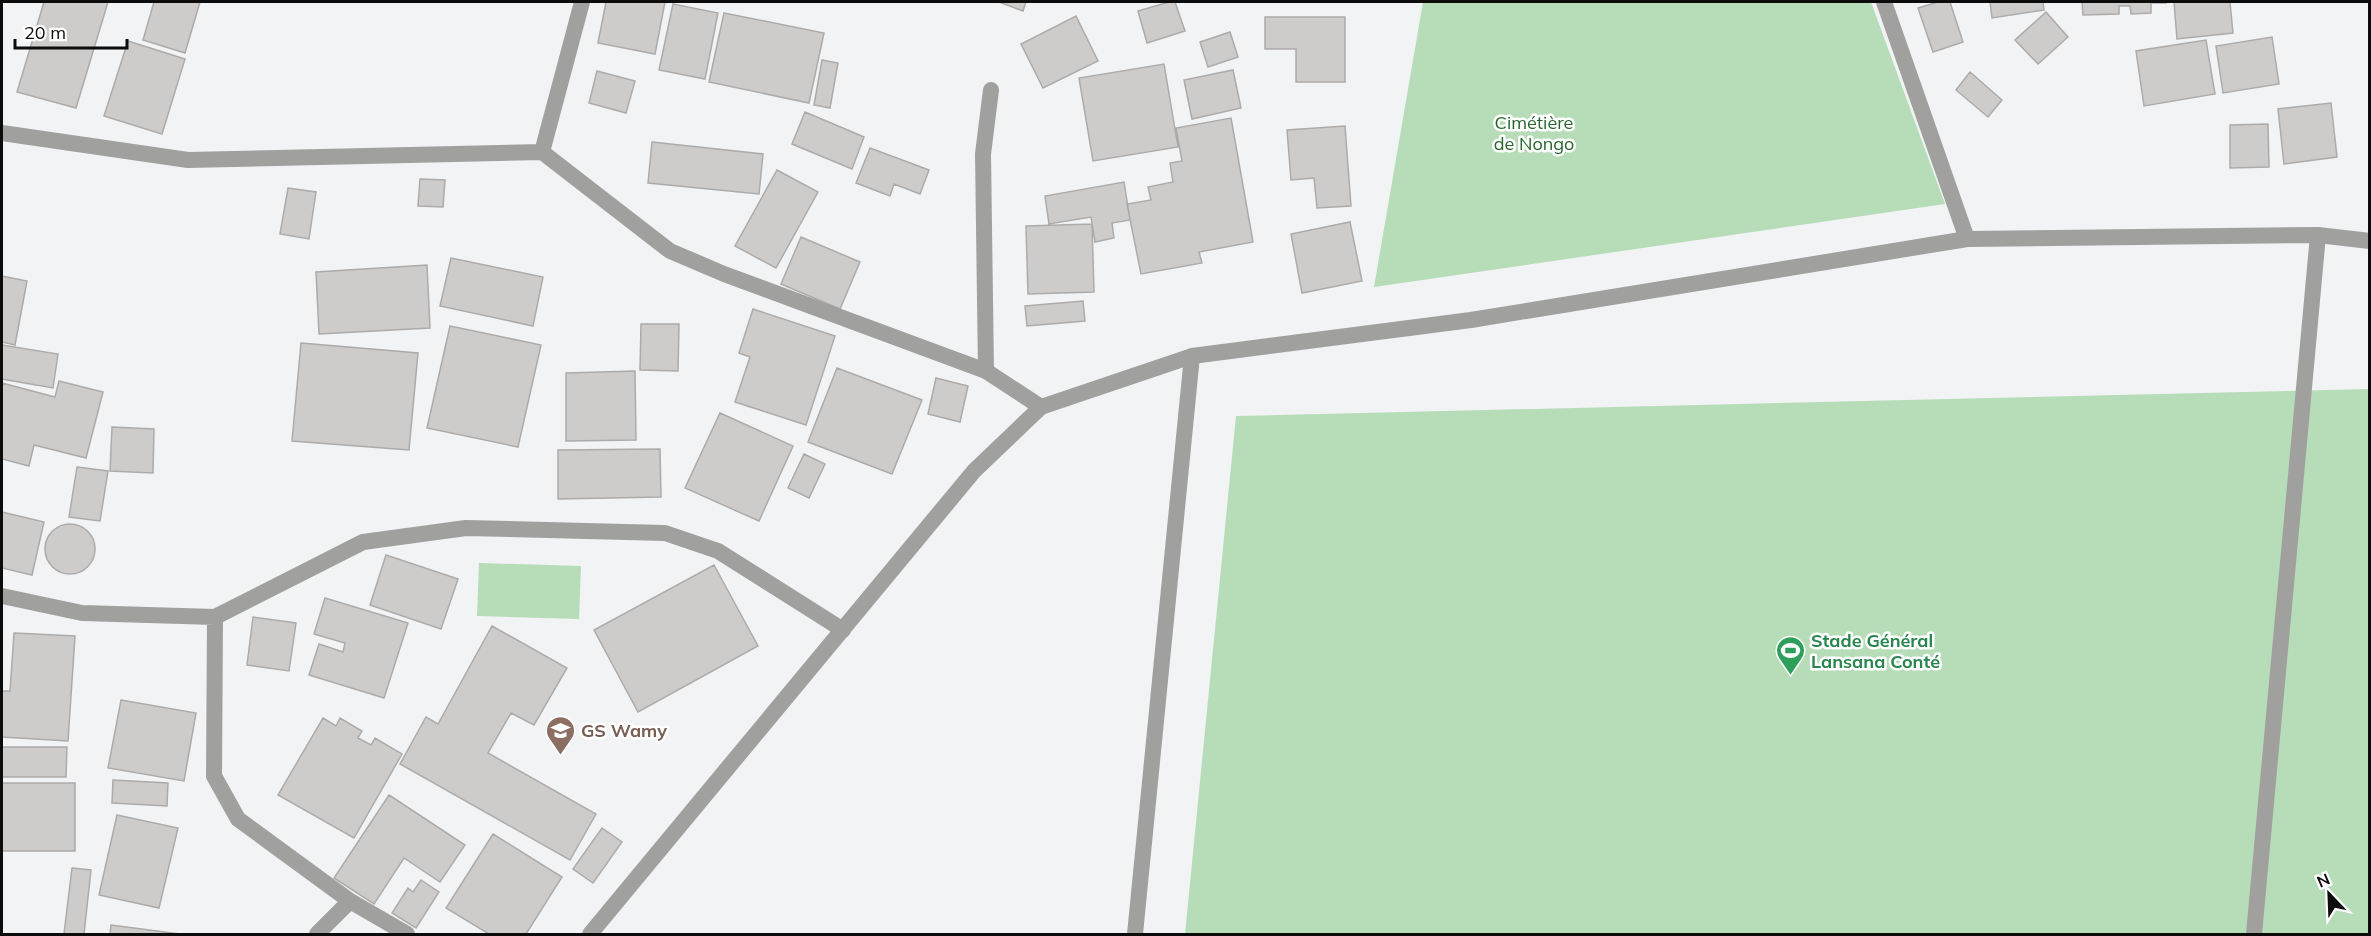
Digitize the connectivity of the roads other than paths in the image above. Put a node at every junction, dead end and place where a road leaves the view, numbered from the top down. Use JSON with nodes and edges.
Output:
{"nodes":[{"id":1,"x":582,"y":2,"type":"edge"},
{"id":2,"x":1884,"y":2,"type":"edge"},
{"id":3,"x":991,"y":90,"type":"dead end"},
{"id":4,"x":2,"y":134,"type":"edge"},
{"id":5,"x":542,"y":152,"type":"junction"},
{"id":6,"x":2318,"y":235,"type":"junction"},
{"id":7,"x":1967,"y":239,"type":"junction"},
{"id":8,"x":2370,"y":241,"type":"edge"},
{"id":9,"x":1192,"y":356,"type":"junction"},
{"id":10,"x":986,"y":371,"type":"junction"},
{"id":11,"x":1041,"y":407,"type":"junction"},
{"id":12,"x":2,"y":596,"type":"edge"},
{"id":13,"x":215,"y":617,"type":"junction"},
{"id":14,"x":843,"y":630,"type":"junction"},
{"id":15,"x":350,"y":901,"type":"junction"},
{"id":16,"x":317,"y":934,"type":"edge"},
{"id":17,"x":407,"y":934,"type":"edge"},
{"id":18,"x":591,"y":934,"type":"edge"},
{"id":19,"x":1136,"y":934,"type":"edge"},
{"id":20,"x":2254,"y":934,"type":"edge"}],
"edges":[{"from":1,"to":5,"type":"street"},
{"from":2,"to":7,"type":"street"},
{"from":3,"to":10,"type":"street"},
{"from":4,"to":5,"type":"street"},
{"from":5,"to":10,"type":"street"},
{"from":6,"to":7,"type":"street"},
{"from":6,"to":8,"type":"street"},
{"from":6,"to":20,"type":"street"},
{"from":7,"to":9,"type":"street"},
{"from":9,"to":11,"type":"street"},
{"from":9,"to":19,"type":"street"},
{"from":10,"to":11,"type":"street"},
{"from":11,"to":14,"type":"street"},
{"from":12,"to":13,"type":"street"},
{"from":13,"to":14,"type":"street"},
{"from":13,"to":15,"type":"street"},
{"from":14,"to":18,"type":"street"},
{"from":15,"to":16,"type":"street"},
{"from":15,"to":17,"type":"street"}]}
